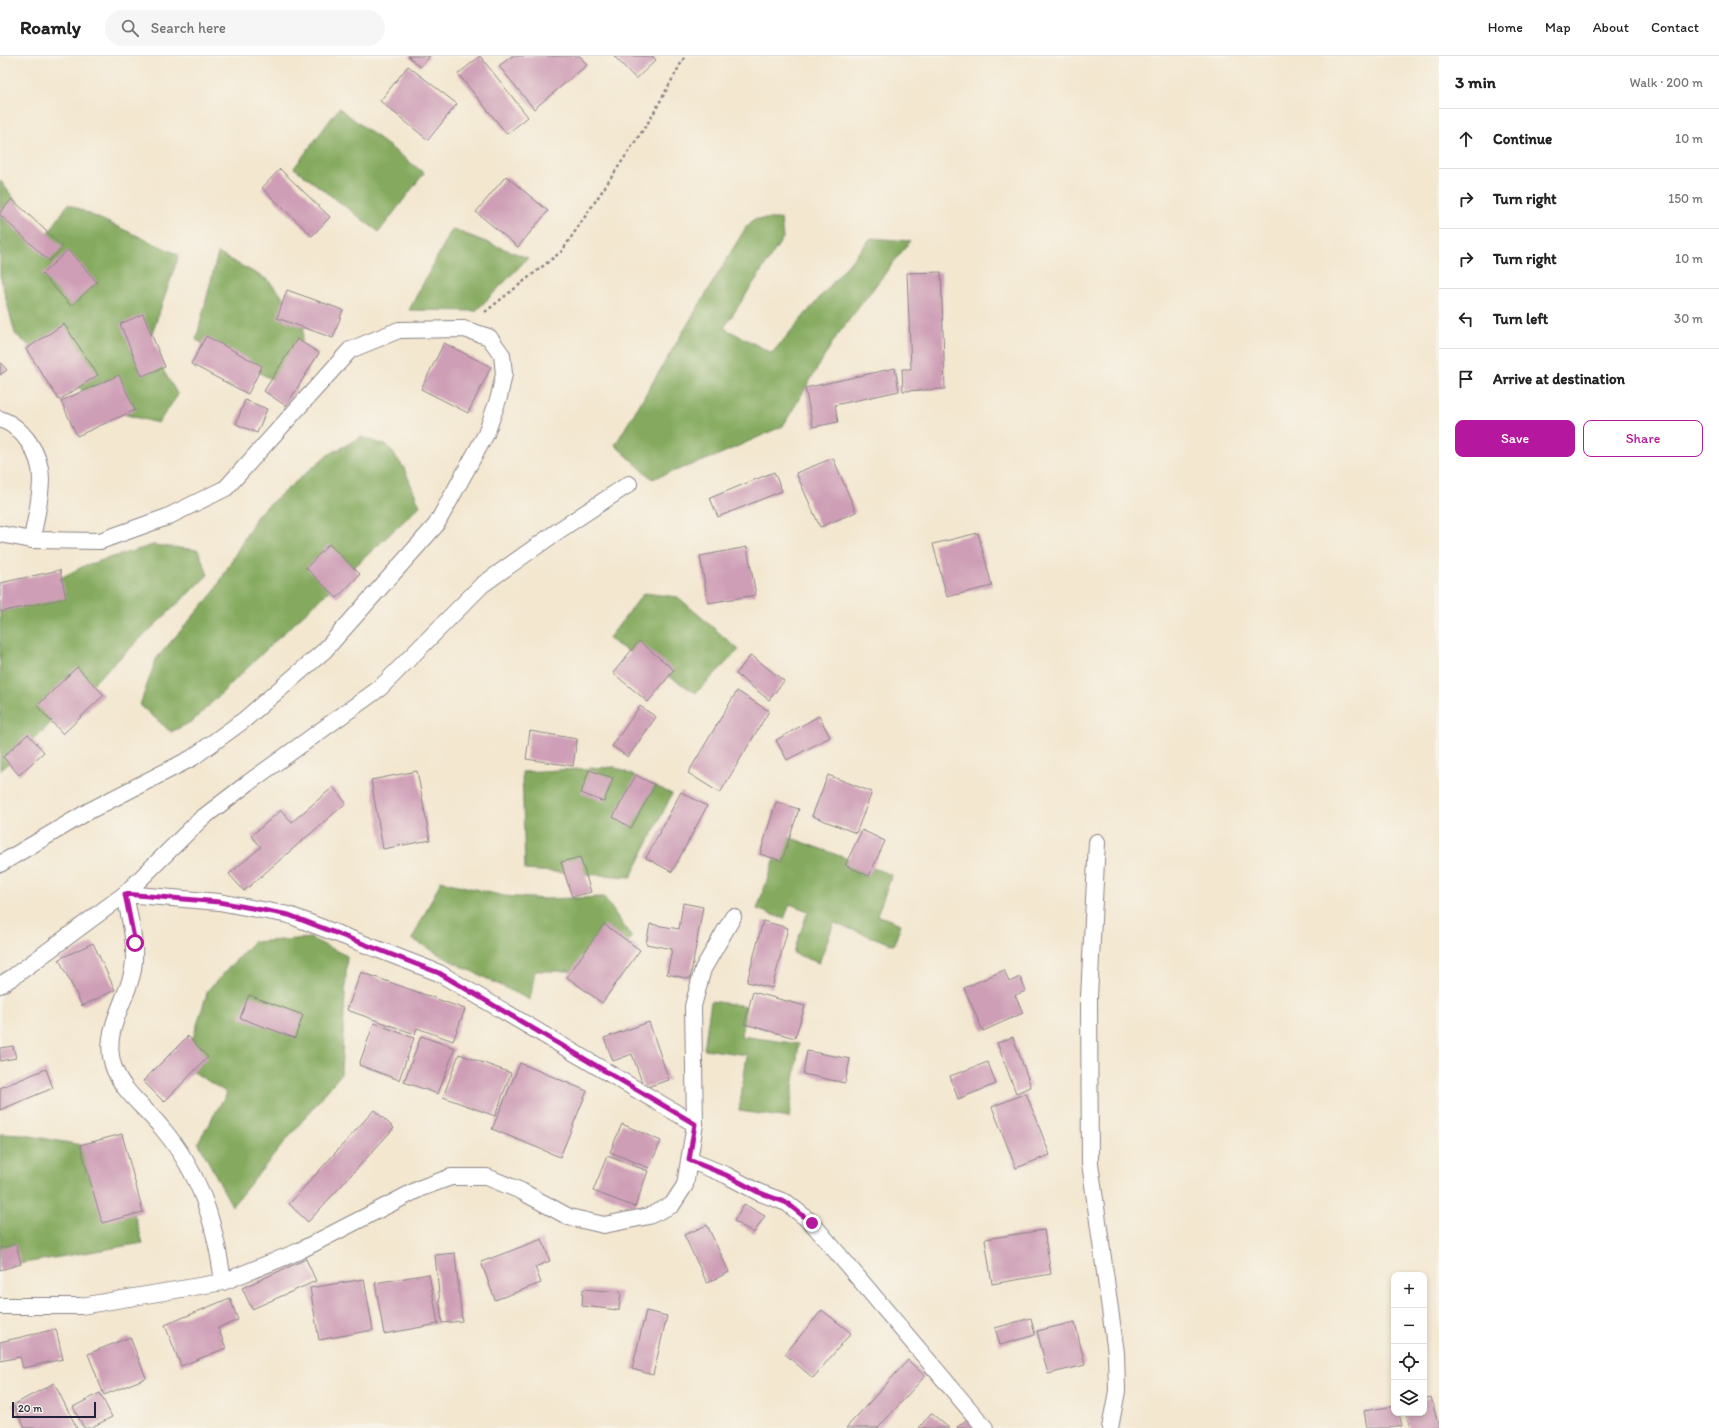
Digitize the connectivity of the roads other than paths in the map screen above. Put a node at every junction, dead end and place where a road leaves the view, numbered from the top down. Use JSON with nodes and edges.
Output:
{"nodes":[{"id":1,"x":0,"y":419,"type":"edge"},
{"id":2,"x":629,"y":484,"type":"dead end"},
{"id":3,"x":0,"y":534,"type":"edge"},
{"id":4,"x":32,"y":540,"type":"junction"},
{"id":5,"x":1097,"y":842,"type":"dead end"},
{"id":6,"x":0,"y":864,"type":"edge"},
{"id":7,"x":125,"y":894,"type":"junction"},
{"id":8,"x":732,"y":917,"type":"dead end"},
{"id":9,"x":0,"y":985,"type":"edge"},
{"id":10,"x":695,"y":1124,"type":"junction"},
{"id":11,"x":689,"y":1160,"type":"junction"},
{"id":12,"x":223,"y":1282,"type":"junction"},
{"id":13,"x":0,"y":1306,"type":"edge"},
{"id":14,"x":985,"y":1428,"type":"edge"},
{"id":15,"x":1110,"y":1428,"type":"edge"}],
"edges":[{"from":1,"to":4,"type":"lane"},
{"from":2,"to":7,"type":"lane"},
{"from":3,"to":4,"type":"lane"},
{"from":4,"to":6,"type":"lane"},
{"from":5,"to":15,"type":"lane"},
{"from":7,"to":9,"type":"lane"},
{"from":7,"to":10,"type":"lane"},
{"from":7,"to":12,"type":"lane"},
{"from":8,"to":10,"type":"lane"},
{"from":10,"to":11,"type":"lane"},
{"from":11,"to":12,"type":"lane"},
{"from":11,"to":14,"type":"lane"},
{"from":12,"to":13,"type":"lane"}]}
